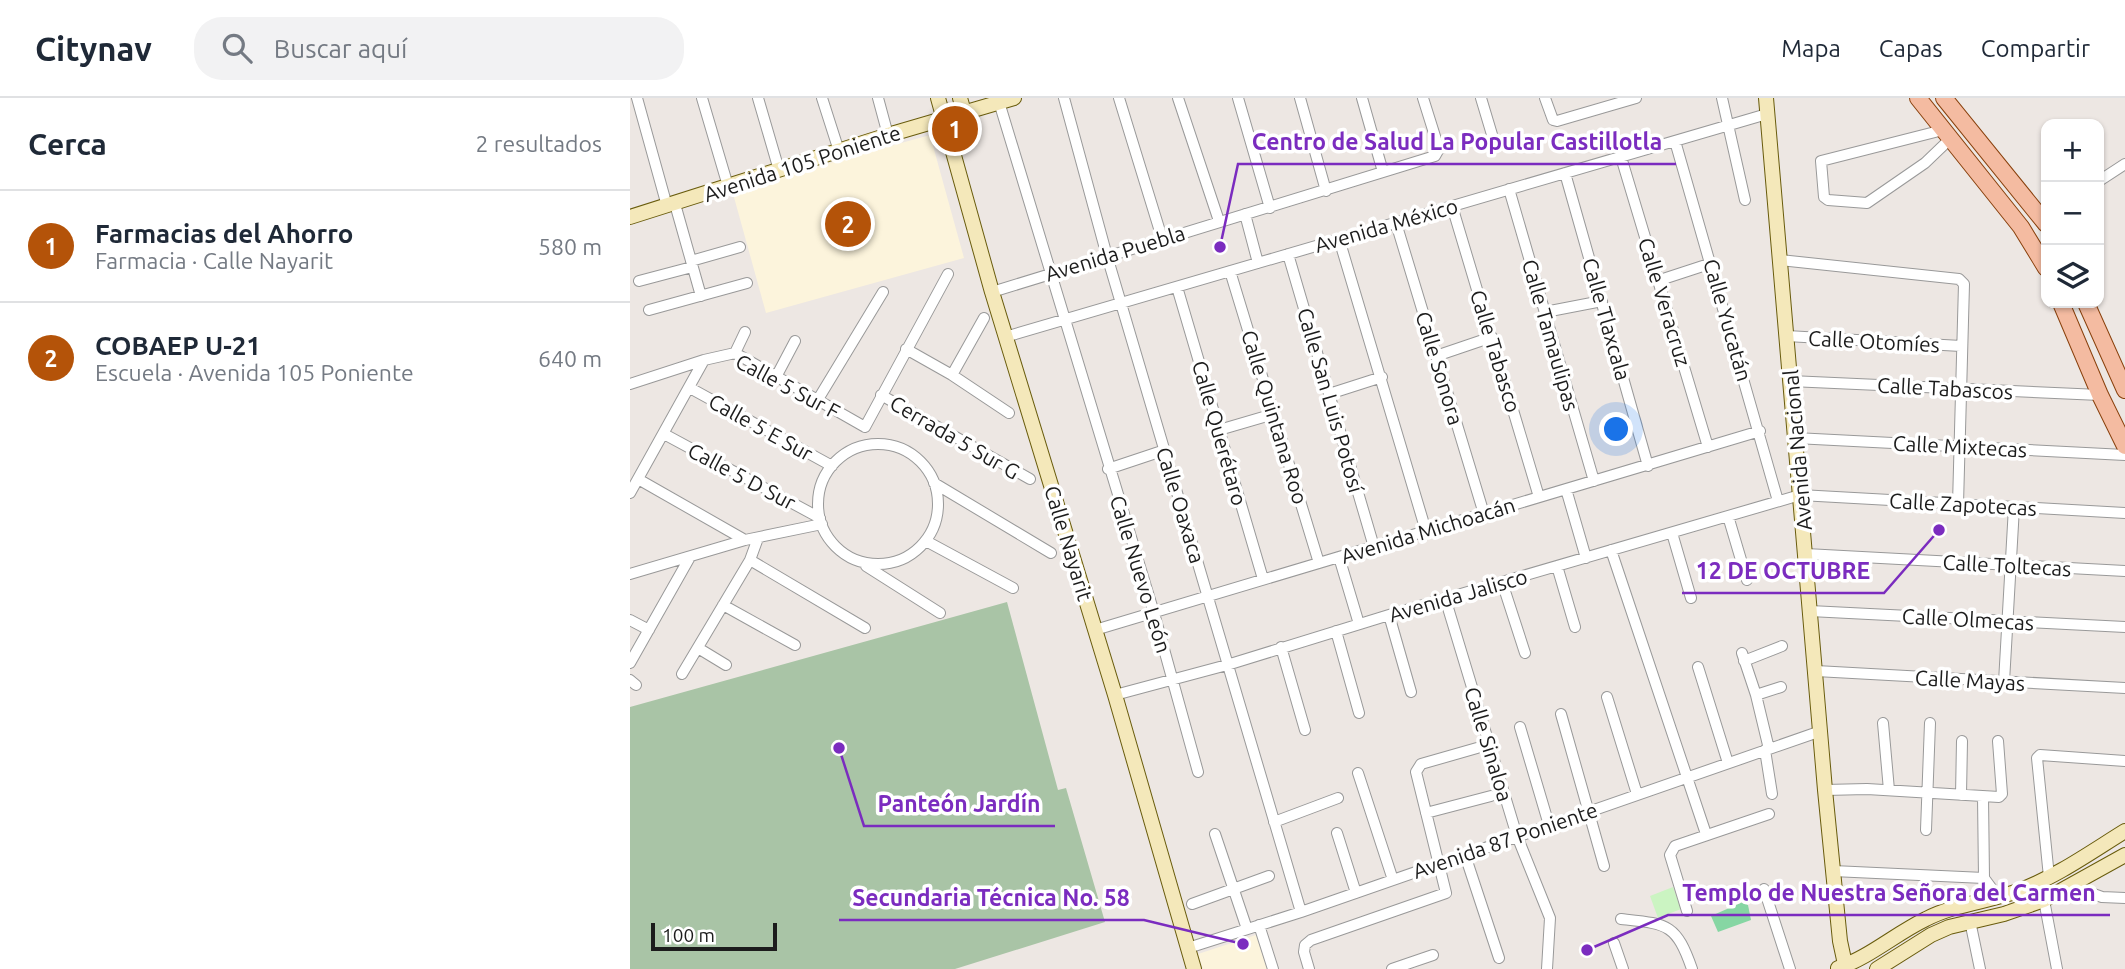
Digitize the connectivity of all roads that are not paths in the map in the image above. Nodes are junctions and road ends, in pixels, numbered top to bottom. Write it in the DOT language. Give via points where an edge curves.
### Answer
graph roads {
  1 [pos="637,98"];
  2 [pos="702,98"];
  3 [pos="758,98"];
  4 [pos="822,98"];
  5 [pos="878,98"];
  6 [pos="938,98"];
  7 [pos="1014,98"];
  8 [pos="1065,98"];
  9 [pos="1119,98"];
  10 [pos="1178,98"];
  11 [pos="1238,98"];
  12 [pos="1300,98"];
  13 [pos="1362,98"];
  14 [pos="1423,98"];
  15 [pos="1481,98"];
  16 [pos="1545,98"];
  17 [pos="1636,98"];
  18 [pos="1722,98"];
  19 [pos="1766,98"];
  20 [pos="1918,98"];
  21 [pos="1944,98"];
  22 [pos="999,102"];
  23 [pos="1605,102"];
  24 [pos="962,105"];
  25 [pos="1767,114"];
  26 [pos="636,116"];
  27 [pos="944,118"];
  28 [pos="1729,125"];
  29 [pos="1947,134"];
  30 [pos="888,135"];
  31 [pos="1493,138"];
  32 [pos="1675,141"];
  33 [pos="839,151"];
  34 [pos="1621,157"];
  35 [pos="2125,164"];
  36 [pos="779,170"];
  37 [pos="1383,172"];
  38 [pos="1565,173"];
  39 [pos="2104,178"];
  40 [pos="728,186"];
  41 [pos="1509,190"];
  42 [pos="1326,191"];
  43 [pos="1745,200"];
  44 [pos="671,205"];
  45 [pos="1452,206"];
  46 [pos="1270,208"];
  47 [pos="1245,214"];
  48 [pos="2041,214"];
  49 [pos="630,217"];
  50 [pos="1219,221"];
  51 [pos="1396,223"];
  52 [pos="1162,238"];
  53 [pos="1339,239"];
  54 [pos="740,247"];
  55 [pos="1288,254"];
  56 [pos="1107,256"];
  57 [pos="1780,260"];
  58 [pos="2041,260"];
  59 [pos="1258,263"];
  60 [pos="1712,263"];
  61 [pos="691,264"];
  62 [pos="1230,271"];
  63 [pos="1051,273"];
  64 [pos="948,274"];
  65 [pos="1660,280"];
  66 [pos="639,281"];
  67 [pos="747,284"];
  68 [pos="1177,287"];
  69 [pos="883,292"];
  70 [pos="992,292"];
  71 [pos="701,296"];
  72 [pos="1602,301"];
  73 [pos="1121,303"];
  74 [pos="2063,308"];
  75 [pos="2088,308"];
  76 [pos="649,310"];
  77 [pos="1545,312"];
  78 [pos="984,318"];
  79 [pos="1066,320"];
  80 [pos="745,332"];
  81 [pos="1787,336"];
  82 [pos="1006,337"];
  83 [pos="1492,337"];
  84 [pos="795,341"];
  85 [pos="1961,346"];
  86 [pos="906,349"];
  87 [pos="735,353"];
  88 [pos="1436,356"];
  89 [pos="704,360"];
  90 [pos="952,375"];
  91 [pos="776,377"];
  92 [pos="1382,377"];
  93 [pos="1790,381"];
  94 [pos="634,383"];
  95 [pos="690,388"];
  96 [pos="1961,388"];
  97 [pos="2125,390"];
  98 [pos="630,393"];
  99 [pos="1329,394"];
  100 [pos="881,395"];
  101 [pos="2100,395"];
  102 [pos="817,401"];
  103 [pos="1009,413"];
  104 [pos="1274,414"];
  105 [pos="865,427"];
  106 [pos="1219,429"];
  107 [pos="1760,431"];
  108 [pos="663,434"];
  109 [pos="1796,438"];
  110 [pos="867,446"];
  111 [pos="1959,446"];
  112 [pos="2125,446"];
  113 [pos="1708,447"];
  114 [pos="1165,450"];
  115 [pos="2125,455"];
  116 [pos="832,466"];
  117 [pos="1648,466"];
  118 [pos="1108,469"];
  119 [pos="638,479"];
  120 [pos="1030,479"];
  121 [pos="1594,481"];
  122 [pos="934,483"];
  123 [pos="1566,489"];
  124 [pos="630,493"];
  125 [pos="1800,495"];
  126 [pos="1539,497"];
  127 [pos="1779,501"];
  128 [pos="1958,504"];
  129 [pos="2014,507"];
  130 [pos="2125,513"];
  131 [pos="1484,514"];
  132 [pos="1728,516"];
  133 [pos="821,521"];
  134 [pos="1426,531"];
  135 [pos="1672,533"];
  136 [pos="758,538"];
  137 [pos="745,540"];
  138 [pos="926,541"];
  139 [pos="1374,547"];
  140 [pos="1611,550"];
  141 [pos="1051,553"];
  142 [pos="1805,554"];
  143 [pos="690,557"];
  144 [pos="1339,557"];
  145 [pos="1586,558"];
  146 [pos="750,560"];
  147 [pos="859,561"];
  148 [pos="1320,563"];
  149 [pos="2010,565"];
  150 [pos="1557,566"];
  151 [pos="2125,571"];
  152 [pos="630,574"];
  153 [pos="1263,579"];
  154 [pos="1747,580"];
  155 [pos="1502,582"];
  156 [pos="1013,588"];
  157 [pos="1208,597"];
  158 [pos="1445,598"];
  159 [pos="1691,598"];
  160 [pos="723,605"];
  161 [pos="1810,611"];
  162 [pos="940,612"];
  163 [pos="1154,613"];
  164 [pos="1389,615"];
  165 [pos="630,620"];
  166 [pos="2008,621"];
  167 [pos="1359,624"];
  168 [pos="1575,627"];
  169 [pos="2125,627"];
  170 [pos="864,628"];
  171 [pos="649,630"];
  172 [pos="1095,630"];
  173 [pos="1336,631"];
  174 [pos="795,645"];
  175 [pos="1782,646"];
  176 [pos="1281,647"];
  177 [pos="698,648"];
  178 [pos="1525,653"];
  179 [pos="630,663"];
  180 [pos="1227,664"];
  181 [pos="726,665"];
  182 [pos="1698,667"];
  183 [pos="1816,671"];
  184 [pos="682,674"];
  185 [pos="1173,679"];
  186 [pos="2004,682"];
  187 [pos="1781,687"];
  188 [pos="2125,688"];
  189 [pos="1411,692"];
  190 [pos="1115,695"];
  191 [pos="1756,695"];
  192 [pos="1607,697"];
  193 [pos="1359,713"];
  194 [pos="1561,715"];
  195 [pos="1883,723"];
  196 [pos="1930,723"];
  197 [pos="1520,727"];
  198 [pos="1304,730"];
  199 [pos="1821,731"];
  200 [pos="1962,741"];
  201 [pos="1998,741"];
  202 [pos="1477,748"];
  203 [pos="1767,749"];
  204 [pos="2125,761"];
  205 [pos="1728,763"];
  206 [pos="1198,772"];
  207 [pos="1358,773"];
  208 [pos="1686,777"];
  209 [pos="1825,790"];
  210 [pos="1889,790"];
  211 [pos="1926,793"];
  212 [pos="1637,794"];
  213 [pos="1772,794"];
  214 [pos="1961,795"];
  215 [pos="1491,796"];
  216 [pos="1983,797"];
  217 [pos="1338,798"];
  218 [pos="1587,812"];
  219 [pos="1426,813"];
  220 [pos="1769,814"];
  221 [pos="1274,822"];
  222 [pos="1549,825"];
  223 [pos="1926,830"];
  224 [pos="2125,831"];
  225 [pos="1337,833"];
  226 [pos="1215,834"];
  227 [pos="1706,834"];
  228 [pos="1517,836"];
  229 [pos="1465,855"];
  230 [pos="2125,855"];
  231 [pos="1439,863"];
  232 [pos="1604,866"];
  233 [pos="1833,871"];
  234 [pos="1269,876"];
  235 [pos="2049,877"];
  236 [pos="1984,878"];
  237 [pos="1393,880"];
  238 [pos="2076,884"];
  239 [pos="1232,889"];
  240 [pos="1764,889"];
  241 [pos="1356,892"];
  242 [pos="1998,897"];
  243 [pos="2125,898"];
  244 [pos="2044,900"];
  245 [pos="1192,904"];
  246 [pos="1687,911"];
  247 [pos="1301,912"];
  248 [pos="1621,919"];
  249 [pos="1970,921"];
  250 [pos="1259,925"];
  251 [pos="1247,929"];
  252 [pos="1614,943"];
  253 [pos="1188,948"];
  254 [pos="1433,955"];
  255 [pos="1499,958"];
  256 [pos="1900,962"];
  257 [pos="1843,968"];
  258 [pos="1194,969"];
  259 [pos="1273,969"];
  260 [pos="1309,969"];
  261 [pos="1392,969"];
  262 [pos="1547,969"];
  263 [pos="1623,969"];
  264 [pos="1692,969"];
  265 [pos="1790,969"];
  266 [pos="1877,969"];
  267 [pos="1980,969"];
  268 [pos="2057,969"];
  1 -- 26 [label="street"];
  2 -- 40 [label="street"];
  3 -- 36 [label="street"];
  4 -- 33 [label="street"];
  5 -- 30 [label="street"];
  6 -- 27 [label="main road, Calle Nayarit"];
  7 -- 22 [label="main road, Avenida 105 Poniente"];
  8 -- 56 [label="street, Calle Oaxaca"];
  9 -- 52 [label="street"];
  10 -- 50 [label="street"];
  11 -- 46 [label="street"];
  12 -- 42 [label="street"];
  13 -- 37 [label="street"];
  14 -- 37 [label="street, Avenida Puebla" via="1438,153"];
  15 -- 31 [label="street"];
  16 -- 23 [label="street" via="1557,121"];
  17 -- 23 [label="street"];
  18 -- 28 [label="street"];
  19 -- 25 [label="main road, Avenida Nacional"];
  20 -- 29 [label="main road"];
  21 -- 48 [label="main road"];
  22 -- 24 [label="main road, Avenida 105 Poniente"];
  22 -- 63 [label="street, Calle Nuevo León"];
  24 -- 27 [label="main road, Avenida 105 Poniente"];
  25 -- 28 [label="street, Avenida México"];
  25 -- 57 [label="main road, Avenida Nacional"];
  26 -- 44 [label="street"];
  27 -- 30 [label="main road, Avenida 105 Poniente"];
  27 -- 70 [label="main road, Calle Nayarit"];
  28 -- 32 [label="street, Avenida México"];
  28 -- 43 [label="street"];
  29 -- 29 [label="street" via="1925,163 1867,203 1824,197 1821,161 1922,135"];
  29 -- 58 [label="main road" via="2021,227"];
  30 -- 33 [label="main road, Avenida 105 Poniente"];
  32 -- 34 [label="street, Avenida México"];
  32 -- 60 [label="street, Calle Yucatán"];
  33 -- 36 [label="main road, Avenida 105 Poniente"];
  34 -- 38 [label="street, Avenida México"];
  34 -- 65 [label="street, Calle Veracruz"];
  35 -- 39 [label="street"];
  36 -- 40 [label="main road, Avenida 105 Poniente"];
  37 -- 42 [label="street, Avenida Puebla"];
  38 -- 41 [label="street, Avenida México"];
  38 -- 72 [label="street, Calle Tlaxcala"];
  40 -- 44 [label="main road, Avenida 105 Poniente"];
  41 -- 45 [label="street, Avenida México"];
  41 -- 77 [label="street, Calle Tamaulipas"];
  42 -- 46 [label="street, Avenida Puebla"];
  44 -- 49 [label="main road, Avenida 105 Poniente"];
  44 -- 61 [label="street"];
  45 -- 51 [label="street, Avenida México"];
  45 -- 83 [label="street, Calle Tabasco"];
  46 -- 47 [label="street, Avenida Puebla"];
  47 -- 50 [label="street, Avenida Puebla"];
  47 -- 59 [label="street"];
  50 -- 52 [label="street, Avenida Puebla"];
  51 -- 53 [label="street, Avenida México"];
  51 -- 88 [label="street, Calle Sonora"];
  52 -- 56 [label="street, Avenida Puebla"];
  53 -- 55 [label="street, Avenida México"];
  53 -- 92 [label="street"];
  54 -- 61 [label="street"];
  55 -- 59 [label="street, Avenida México"];
  55 -- 99 [label="street, Calle San Luis Potosí"];
  56 -- 63 [label="street, Avenida Puebla"];
  56 -- 73 [label="street, Calle Oaxaca"];
  57 -- 81 [label="main road, Avenida Nacional"];
  57 -- 85 [label="street" via="1959,279 1964,285"];
  59 -- 62 [label="street, Avenida México"];
  60 -- 65 [label="street"];
  60 -- 107 [label="street, Calle Yucatán"];
  61 -- 66 [label="street"];
  61 -- 71 [label="street"];
  62 -- 68 [label="street, Avenida México"];
  62 -- 104 [label="street, Calle Quintana Roo"];
  63 -- 70 [label="street, Avenida Puebla"];
  63 -- 79 [label="street, Calle Nuevo León"];
  64 -- 86 [label="street"];
  65 -- 113 [label="street, Calle Veracruz"];
  67 -- 71 [label="street"];
  68 -- 73 [label="street, Avenida México"];
  68 -- 106 [label="street, Calle Querétaro"];
  69 -- 102 [label="street"];
  70 -- 82 [label="main road, Calle Nayarit"];
  71 -- 76 [label="street"];
  72 -- 77 [label="street"];
  72 -- 117 [label="street, Calle Tlaxcala"];
  73 -- 79 [label="street, Avenida México"];
  73 -- 114 [label="street, Calle Oaxaca"];
  74 -- 101 [label="main road"];
  75 -- 97 [label="main road"];
  77 -- 121 [label="street, Calle Tamaulipas"];
  78 -- 90 [label="street"];
  79 -- 82 [label="street, Avenida México"];
  79 -- 118 [label="street, Calle Nuevo León"];
  80 -- 87 [label="street"];
  81 -- 85 [label="street, Calle Otomíes"];
  81 -- 93 [label="main road, Avenida Nacional"];
  82 -- 172 [label="main road, Calle Nayarit"];
  83 -- 88 [label="street"];
  83 -- 126 [label="street, Calle Tabasco"];
  84 -- 91 [label="street"];
  85 -- 96 [label="street"];
  86 -- 90 [label="street"];
  86 -- 100 [label="street"];
  87 -- 89 [label="street, Calle 5 Sur F"];
  87 -- 91 [label="street, Calle 5 Sur F"];
  88 -- 131 [label="street, Calle Sonora"];
  89 -- 94 [label="street, Calle 5 Sur F"];
  89 -- 95 [label="street"];
  90 -- 103 [label="street"];
  91 -- 102 [label="street, Calle 5 Sur F"];
  92 -- 99 [label="street"];
  92 -- 134 [label="street"];
  93 -- 96 [label="street, Calle Tabascos"];
  93 -- 109 [label="main road, Avenida Nacional"];
  94 -- 98 [label="street"];
  95 -- 108 [label="street"];
  95 -- 116 [label="street, Calle 5 E Sur"];
  96 -- 101 [label="street, Calle Tabascos"];
  96 -- 111 [label="street"];
  99 -- 139 [label="street, Calle San Luis Potosí"];
  100 -- 105 [label="street"];
  100 -- 120 [label="street, Cerrada 5 Sur G"];
  101 -- 112 [label="main road"];
  102 -- 105 [label="street, Calle 5 Sur F"];
  104 -- 106 [label="street"];
  104 -- 148 [label="street, Calle Quintana Roo"];
  105 -- 110 [label="street"];
  106 -- 153 [label="street, Calle Querétaro"];
  107 -- 113 [label="street, Avenida Michoacán"];
  107 -- 127 [label="street, Calle Yucatán"];
  108 -- 119 [label="street"];
  108 -- 133 [label="street, Calle 5 D Sur"];
  109 -- 111 [label="street, Calle Mixtecas"];
  109 -- 125 [label="main road, Avenida Nacional"];
  110 -- 116 [label="street"];
  110 -- 122 [label="street" via="882,444 911,454"];
  111 -- 115 [label="street, Calle Mixtecas"];
  111 -- 128 [label="street"];
  113 -- 117 [label="street, Avenida Michoacán"];
  114 -- 118 [label="street, Calle Nuevo León"];
  114 -- 157 [label="street, Calle Oaxaca"];
  116 -- 133 [label="street" via="821,485"];
  117 -- 121 [label="street, Avenida Michoacán"];
  118 -- 163 [label="street, Calle Nuevo León"];
  119 -- 124 [label="street"];
  119 -- 137 [label="street"];
  121 -- 123 [label="street, Avenida Michoacán"];
  122 -- 138 [label="street" via="938,512"];
  122 -- 141 [label="street"];
  123 -- 126 [label="street, Avenida Michoacán"];
  123 -- 145 [label="street"];
  125 -- 127 [label="street, Avenida Jalisco"];
  125 -- 128 [label="street, Calle Zapotecas"];
  125 -- 142 [label="main road, Avenida Nacional"];
  126 -- 131 [label="street, Avenida Michoacán"];
  127 -- 132 [label="street, Avenida Jalisco"];
  128 -- 129 [label="street, Calle Zapotecas"];
  129 -- 130 [label="street, Calle Zapotecas"];
  129 -- 149 [label="street"];
  131 -- 134 [label="street, Avenida Michoacán"];
  132 -- 135 [label="street, Avenida Jalisco"];
  132 -- 154 [label="street"];
  133 -- 136 [label="street"];
  133 -- 147 [label="street" via="836,547"];
  134 -- 139 [label="street, Avenida Michoacán"];
  135 -- 140 [label="street, Avenida Jalisco"];
  135 -- 159 [label="street"];
  136 -- 137 [label="street"];
  136 -- 146 [label="street"];
  137 -- 143 [label="street"];
  138 -- 147 [label="street" via="888,564"];
  138 -- 156 [label="street"];
  139 -- 144 [label="street, Avenida Michoacán"];
  140 -- 145 [label="street, Avenida Jalisco"];
  140 -- 208 [label="street"];
  142 -- 149 [label="street, Calle Toltecas"];
  142 -- 161 [label="main road, Avenida Nacional"];
  143 -- 152 [label="street"];
  143 -- 171 [label="street"];
  144 -- 148 [label="street, Avenida Michoacán"];
  144 -- 167 [label="street"];
  145 -- 150 [label="street, Avenida Jalisco"];
  146 -- 160 [label="street"];
  146 -- 170 [label="street"];
  147 -- 162 [label="street"];
  148 -- 153 [label="street, Avenida Michoacán"];
  149 -- 151 [label="street, Calle Toltecas"];
  149 -- 166 [label="street"];
  150 -- 155 [label="street, Avenida Jalisco"];
  150 -- 168 [label="street"];
  153 -- 157 [label="street, Avenida Michoacán"];
  155 -- 158 [label="street, Avenida Jalisco"];
  155 -- 178 [label="street"];
  157 -- 163 [label="street, Avenida Michoacán"];
  157 -- 180 [label="street, Calle Oaxaca"];
  158 -- 164 [label="street, Avenida Jalisco"];
  158 -- 228 [label="street, Calle Sinaloa"];
  160 -- 174 [label="street"];
  160 -- 177 [label="street"];
  161 -- 166 [label="street, Calle Olmecas"];
  161 -- 183 [label="main road, Avenida Nacional"];
  163 -- 172 [label="street, Avenida Michoacán"];
  163 -- 185 [label="street, Calle Nuevo León"];
  164 -- 167 [label="street, Avenida Jalisco"];
  164 -- 189 [label="street"];
  165 -- 171 [label="street"];
  166 -- 169 [label="street, Calle Olmecas"];
  166 -- 186 [label="street"];
  167 -- 173 [label="street, Avenida Jalisco"];
  171 -- 179 [label="street"];
  172 -- 190 [label="main road, Calle Nayarit"];
  173 -- 176 [label="street, Avenida Jalisco"];
  173 -- 193 [label="street"];
  175 -- 191 [label="street" via="1743,657"];
  176 -- 180 [label="street, Avenida Jalisco"];
  176 -- 198 [label="street"];
  177 -- 181 [label="street"];
  177 -- 184 [label="street"];
  180 -- 185 [label="street, Avenida Jalisco"];
  180 -- 221 [label="street, Calle Oaxaca"];
  182 -- 205 [label="street"];
  183 -- 186 [label="street, Calle Mayas"];
  183 -- 199 [label="main road, Avenida Nacional"];
  185 -- 190 [label="street, Avenida Jalisco"];
  185 -- 206 [label="street, Calle Nuevo León"];
  186 -- 188 [label="street, Calle Mayas"];
  187 -- 191 [label="street"];
  190 -- 253 [label="main road, Calle Nayarit"];
  191 -- 203 [label="street"];
  192 -- 212 [label="street"];
  194 -- 218 [label="street"];
  195 -- 210 [label="street"];
  196 -- 211 [label="street"];
  197 -- 222 [label="street"];
  199 -- 203 [label="street, Avenida 87 Poniente"];
  199 -- 209 [label="main road, Avenida Nacional"];
  200 -- 214 [label="street"];
  201 -- 216 [label="street" via="2001,794"];
  202 -- 219 [label="street" via="1421,764 1416,772"];
  203 -- 205 [label="street, Avenida 87 Poniente"];
  203 -- 213 [label="street"];
  204 -- 235 [label="street" via="2040,755 2037,763"];
  205 -- 208 [label="street, Avenida 87 Poniente"];
  207 -- 237 [label="street"];
  208 -- 212 [label="street, Avenida 87 Poniente"];
  208 -- 227 [label="street"];
  209 -- 210 [label="street"];
  209 -- 233 [label="main road, Avenida Nacional"];
  210 -- 211 [label="street"];
  211 -- 214 [label="street"];
  211 -- 223 [label="street"];
  212 -- 218 [label="street, Avenida 87 Poniente"];
  214 -- 216 [label="street"];
  215 -- 219 [label="street"];
  216 -- 236 [label="street"];
  217 -- 221 [label="street"];
  218 -- 222 [label="street, Avenida 87 Poniente"];
  218 -- 232 [label="street"];
  219 -- 231 [label="street"];
  220 -- 227 [label="street"];
  221 -- 247 [label="street, Calle Oaxaca"];
  222 -- 228 [label="street, Avenida 87 Poniente"];
  224 -- 235 [label="main road"];
  225 -- 241 [label="street"];
  226 -- 239 [label="street"];
  227 -- 246 [label="street" via="1675,846 1670,855"];
  228 -- 229 [label="street, Avenida 87 Poniente"];
  228 -- 262 [label="street, Calle Sinaloa" via="1550,918"];
  229 -- 231 [label="street, Avenida 87 Poniente"];
  229 -- 255 [label="street"];
  230 -- 238 [label="main road"];
  231 -- 237 [label="street, Avenida 87 Poniente"];
  231 -- 260 [label="street" via="1446,893 1311,940 1304,952"];
  233 -- 236 [label="street"];
  233 -- 257 [label="main road, Avenida Nacional"];
  234 -- 239 [label="street"];
  235 -- 242 [label="main road"];
  236 -- 242 [label="street"];
  237 -- 241 [label="street, Avenida 87 Poniente"];
  238 -- 243 [label="street" via="2102,897"];
  238 -- 244 [label="main road"];
  239 -- 245 [label="street"];
  239 -- 251 [label="street"];
  240 -- 265 [label="street"];
  241 -- 247 [label="street, Avenida 87 Poniente"];
  242 -- 257 [label="main road" via="1925,919"];
  244 -- 249 [label="main road"];
  244 -- 268 [label="street"];
  247 -- 250 [label="street, Avenida 87 Poniente"];
  248 -- 264 [label="street" via="1660,923 1686,952"];
  249 -- 256 [label="main road" via="1931,935"];
  249 -- 267 [label="street"];
  250 -- 251 [label="street, Avenida 87 Poniente"];
  250 -- 259 [label="street"];
  251 -- 253 [label="street, Avenida 87 Poniente"];
  252 -- 263 [label="street"];
  253 -- 258 [label="main road, Calle Nayarit"];
  254 -- 261 [label="street"];
  256 -- 266 [label="main road"];
}
